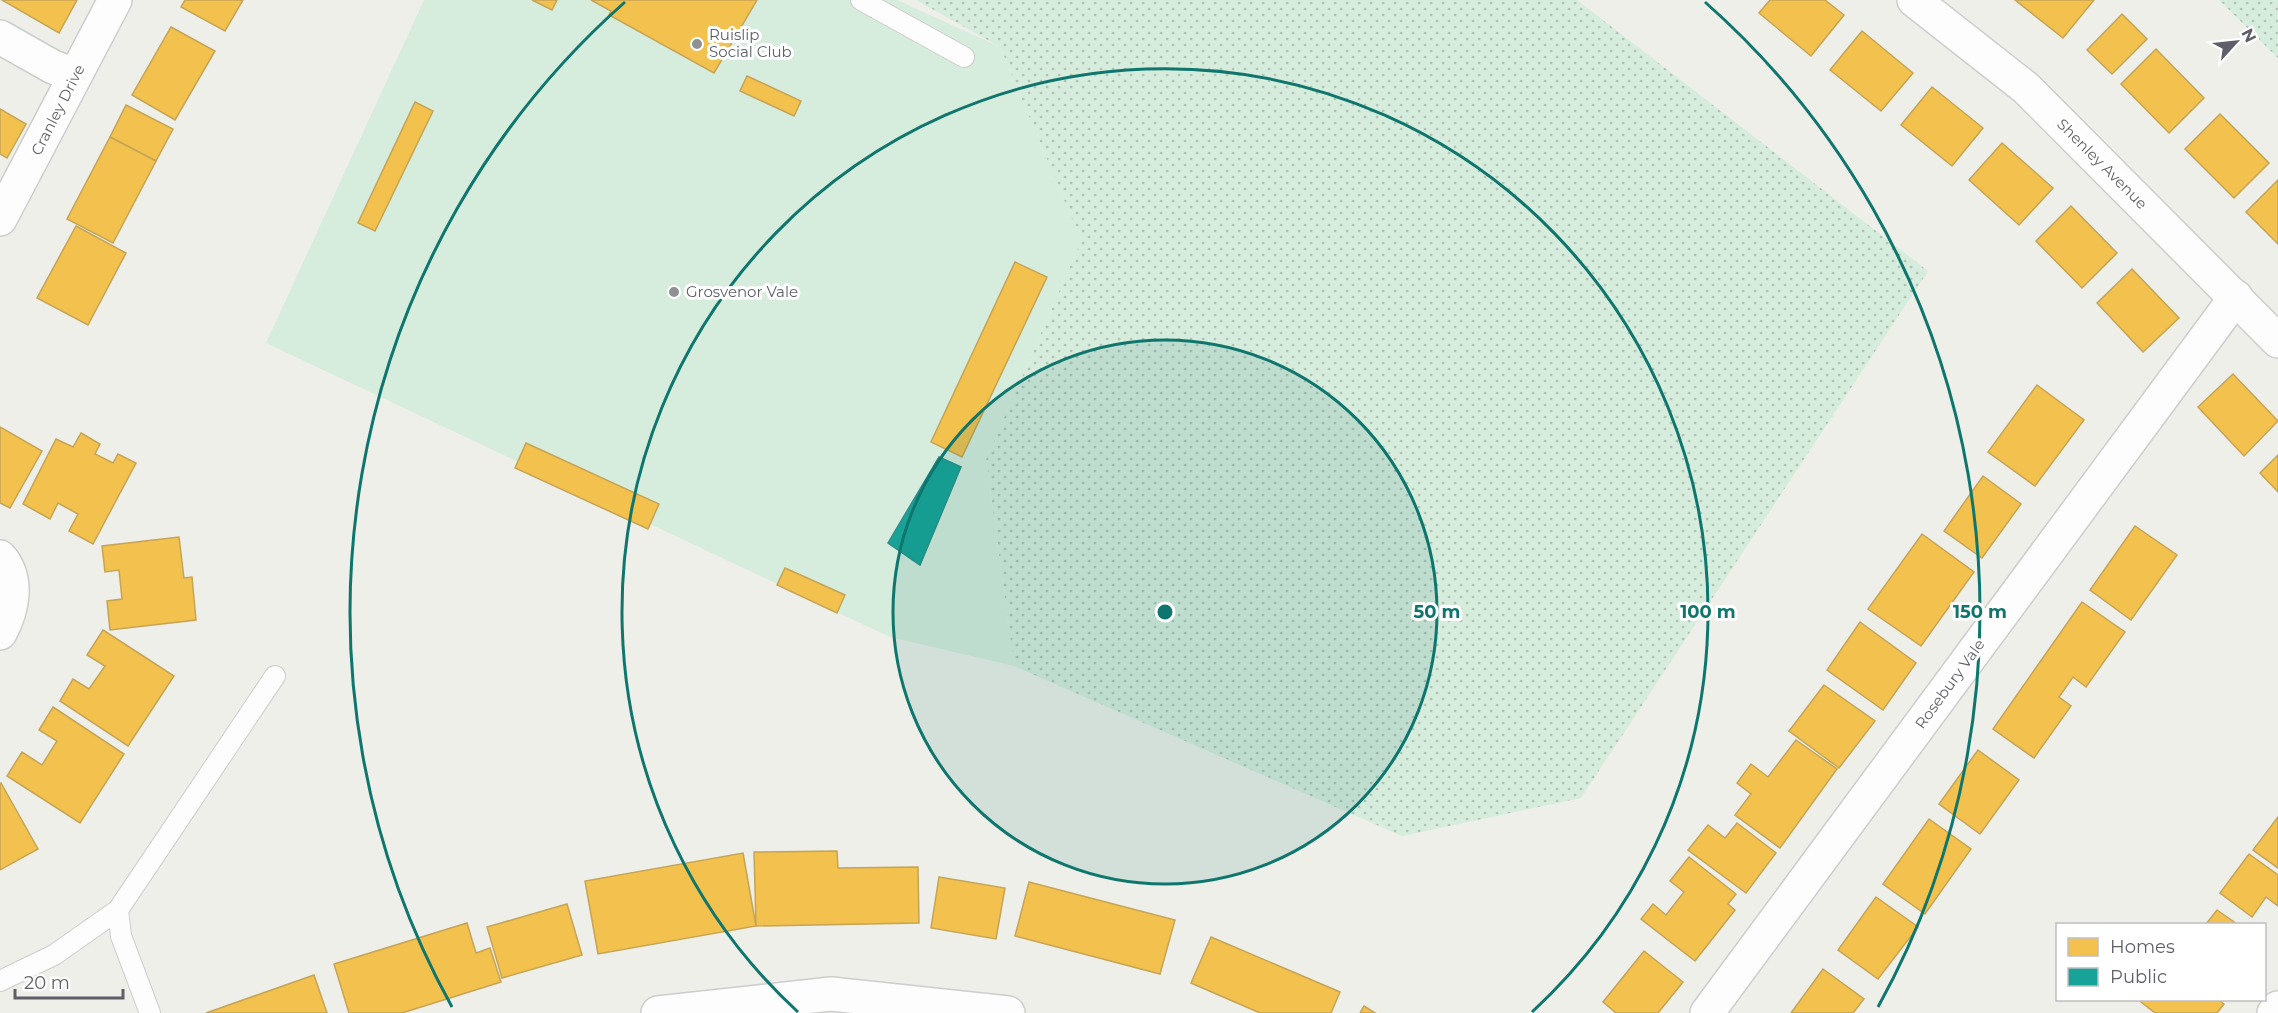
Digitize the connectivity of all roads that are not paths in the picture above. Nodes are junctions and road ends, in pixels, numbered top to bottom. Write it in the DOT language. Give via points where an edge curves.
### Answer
graph roads {
  1 [pos="115,0"];
  2 [pos="861,0"];
  3 [pos="1914,0"];
  4 [pos="0,37"];
  5 [pos="964,57"];
  6 [pos="75,75"];
  7 [pos="0,219"];
  8 [pos="2236,297"];
  9 [pos="2278,341"];
  10 [pos="0,557"];
  11 [pos="0,633"];
  12 [pos="275,676"];
  13 [pos="118,910"];
  14 [pos="0,981"];
  15 [pos="2278,1008"];
  16 [pos="150,1013"];
  17 [pos="658,1013"];
  18 [pos="1006,1013"];
  19 [pos="1707,1013"];
  20 [pos="2274,1013"];
  1 -- 6 [label="street, Cranley Drive"];
  2 -- 5 [label="lane"];
  3 -- 8 [label="street, Shenley Avenue" via="2026,88"];
  4 -- 6 [label="street"];
  6 -- 7 [label="street, Cranley Drive"];
  8 -- 9 [label="street, Shenley Avenue"];
  8 -- 19 [label="street, Rosebury Vale"];
  10 -- 11 [label="street" via="13,587 9,618"];
  12 -- 13 [label="lane"];
  13 -- 14 [label="lane" via="54,955"];
  13 -- 16 [label="lane" via="121,936"];
  15 -- 20 [label="street"];
  17 -- 18 [label="street" via="831,994"];
}
